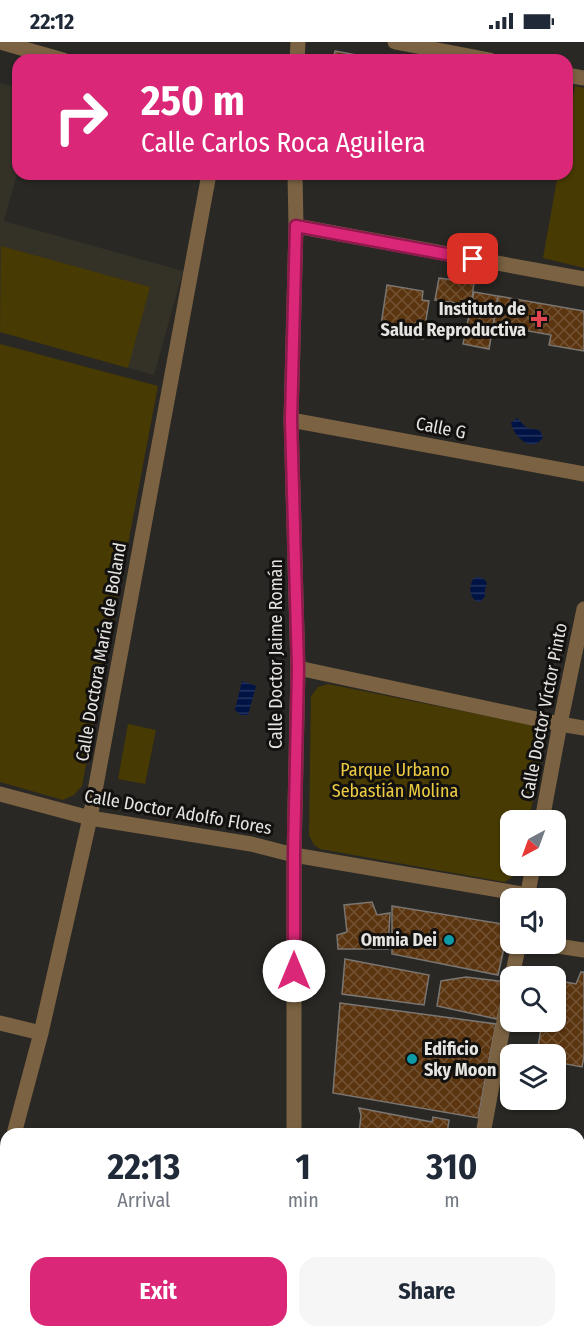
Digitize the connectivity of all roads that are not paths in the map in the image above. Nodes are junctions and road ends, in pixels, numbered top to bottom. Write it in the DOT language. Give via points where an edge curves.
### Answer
graph roads {
  1 [pos="0,42"];
  2 [pos="395,42"];
  3 [pos="42,54"];
  4 [pos="458,54"];
  5 [pos="208,180"];
  6 [pos="295,180"];
  7 [pos="296,226"];
  8 [pos="584,279"];
  9 [pos="291,420"];
  10 [pos="584,474"];
  11 [pos="584,609"];
  12 [pos="298,668"];
  13 [pos="560,724"];
  14 [pos="584,728"];
  15 [pos="0,794"];
  16 [pos="544,810"];
  17 [pos="90,818"];
  18 [pos="294,855"];
  19 [pos="500,892"];
  20 [pos="566,947"];
  21 [pos="584,950"];
  22 [pos="0,1023"];
  23 [pos="502,1032"];
  24 [pos="40,1033"];
  25 [pos="16,1128"];
  26 [pos="294,1128"];
  27 [pos="484,1128"];
  1 -- 3 [label="street"];
  2 -- 4 [label="street"];
  5 -- 17 [label="street, Calle Doctora María de Boland"];
  6 -- 7 [label="street, Calle Doctor Jaime Román"];
  7 -- 8 [label="street"];
  7 -- 9 [label="street, Calle Doctor Jaime Román"];
  9 -- 10 [label="street, Calle G"];
  9 -- 12 [label="street, Calle Doctor Jaime Román"];
  11 -- 13 [label="street, Calle Doctor Víctor Pinto"];
  12 -- 13 [label="street"];
  12 -- 18 [label="street, Calle Doctor Jaime Román"];
  13 -- 14 [label="street"];
  13 -- 16 [label="street, Calle Doctor Víctor Pinto"];
  15 -- 17 [label="street, Calle Doctor Adolfo Flores"];
  17 -- 18 [label="street, Calle Doctor Adolfo Flores" via="251,844"];
  17 -- 24 [label="street, Calle Doctora María de Boland"];
  18 -- 19 [label="street, Calle Doctor Adolfo Flores"];
  18 -- 26 [label="street, Calle Doctor Jaime Román"];
  20 -- 21 [label="street"];
  22 -- 24 [label="street"];
  23 -- 27 [label="street"];
  24 -- 25 [label="street, Calle Doctora María de Boland"];
}
